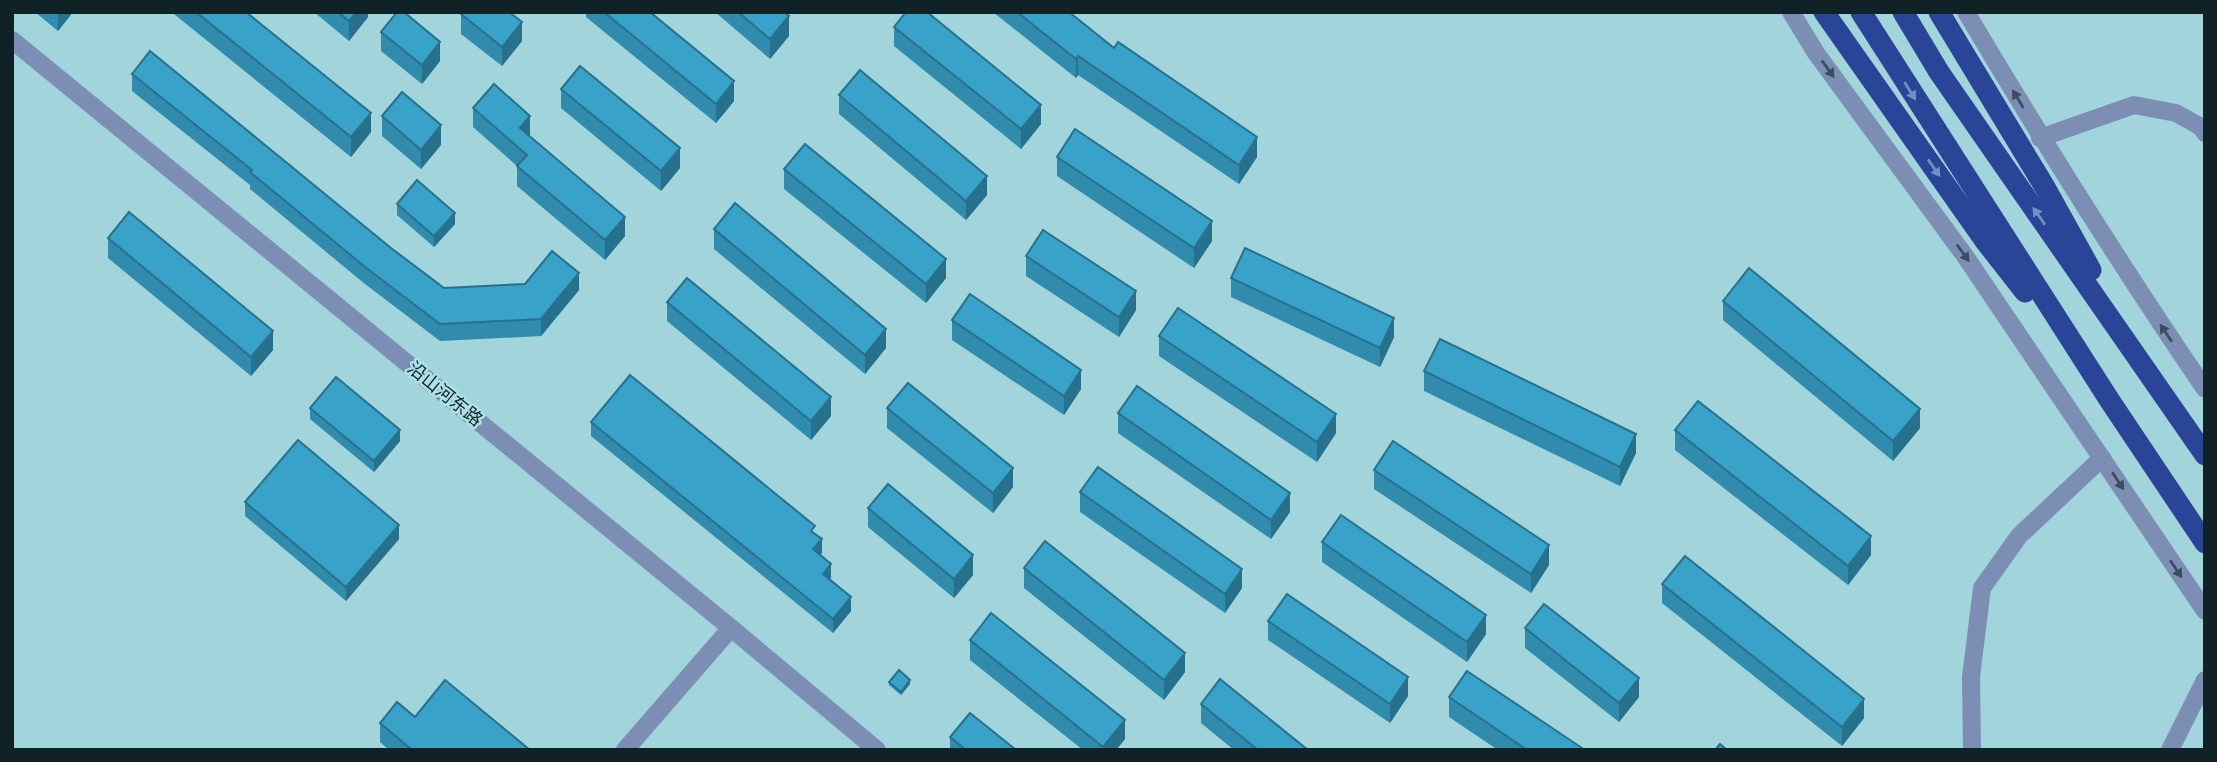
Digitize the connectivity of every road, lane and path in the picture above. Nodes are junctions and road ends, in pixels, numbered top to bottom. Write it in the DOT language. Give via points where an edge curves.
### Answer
graph roads {
  1 [pos="1791,12"];
  2 [pos="1824,12"];
  3 [pos="1860,12"];
  4 [pos="1903,12"];
  5 [pos="1939,12"];
  6 [pos="1966,12"];
  7 [pos="12,40"];
  8 [pos="2205,133"];
  9 [pos="2040,138"];
  10 [pos="2150,376"];
  11 [pos="2205,389"];
  12 [pos="2110,401"];
  13 [pos="2205,455"];
  14 [pos="2102,458"];
  15 [pos="2205,543"];
  16 [pos="2205,611"];
  17 [pos="731,628"];
  18 [pos="2205,680"];
  19 [pos="625,750"];
  20 [pos="877,750"];
  21 [pos="1972,750"];
  22 [pos="2170,750"];
  1 -- 14 [label="street, one-way" via="1816,54 1965,256"];
  2 -- 12 [label="highway, one-way" via="1985,241"];
  3 -- 12 [label="highway, one-way"];
  10 -- 4 [label="highway, one-way" via="1939,72"];
  5 -- 10 [label="highway" via="2046,189"];
  9 -- 6 [label="street, one-way"];
  7 -- 17 [label="street, 沿山河东路"];
  8 -- 9 [label="street" via="2176,113 2134,105"];
  11 -- 9 [label="street, one-way"];
  10 -- 13 [label="highway"];
  12 -- 15 [label="highway"];
  14 -- 16 [label="street, one-way"];
  14 -- 21 [label="street" via="2019,536 1982,588 1971,677"];
  17 -- 19 [label="street"];
  17 -- 20 [label="street, 沿山河东路"];
  18 -- 22 [label="street"];
}
